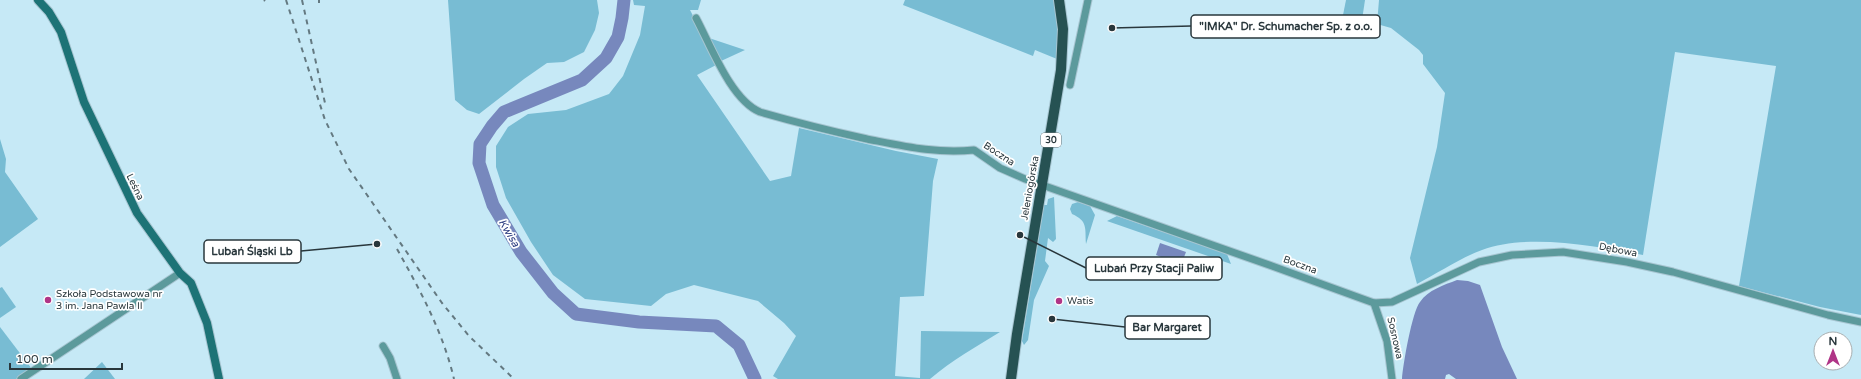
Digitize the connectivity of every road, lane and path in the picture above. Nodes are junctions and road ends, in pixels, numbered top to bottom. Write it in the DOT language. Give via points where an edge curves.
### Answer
graph roads {
  1 [pos="38,0"];
  2 [pos="1059,0"];
  3 [pos="1088,0"];
  4 [pos="696,18"];
  5 [pos="1070,85"];
  6 [pos="1043,186"];
  7 [pos="180,273"];
  8 [pos="1374,303"];
  9 [pos="1861,322"];
  10 [pos="383,346"];
  11 [pos="21,379"];
  12 [pos="219,379"];
  13 [pos="397,379"];
  14 [pos="1012,379"];
  15 [pos="1392,379"];
  1 -- 7 [label="main road, Leśna" via="61,32 84,102 137,213"];
  2 -- 6 [label="main road, Jeleniogórska / 30" via="1063,29 1062,58"];
  3 -- 5 [label="street"];
  4 -- 6 [label="street, Boczna" via="734,88 754,110 842,133 919,149 947,152 974,150 1000,168"];
  6 -- 8 [label="street, Boczna"];
  6 -- 14 [label="main road, Jeleniogórska / 30" via="1026,278"];
  7 -- 11 [label="street"];
  7 -- 12 [label="main road, Leśna" via="191,282 205,315"];
  8 -- 9 [label="street, Dębowa" via="1392,302 1479,262 1512,255 1563,252 1673,272"];
  8 -- 15 [label="street, Sosnowa" via="1387,341"];
  10 -- 13 [label="street"];
}
